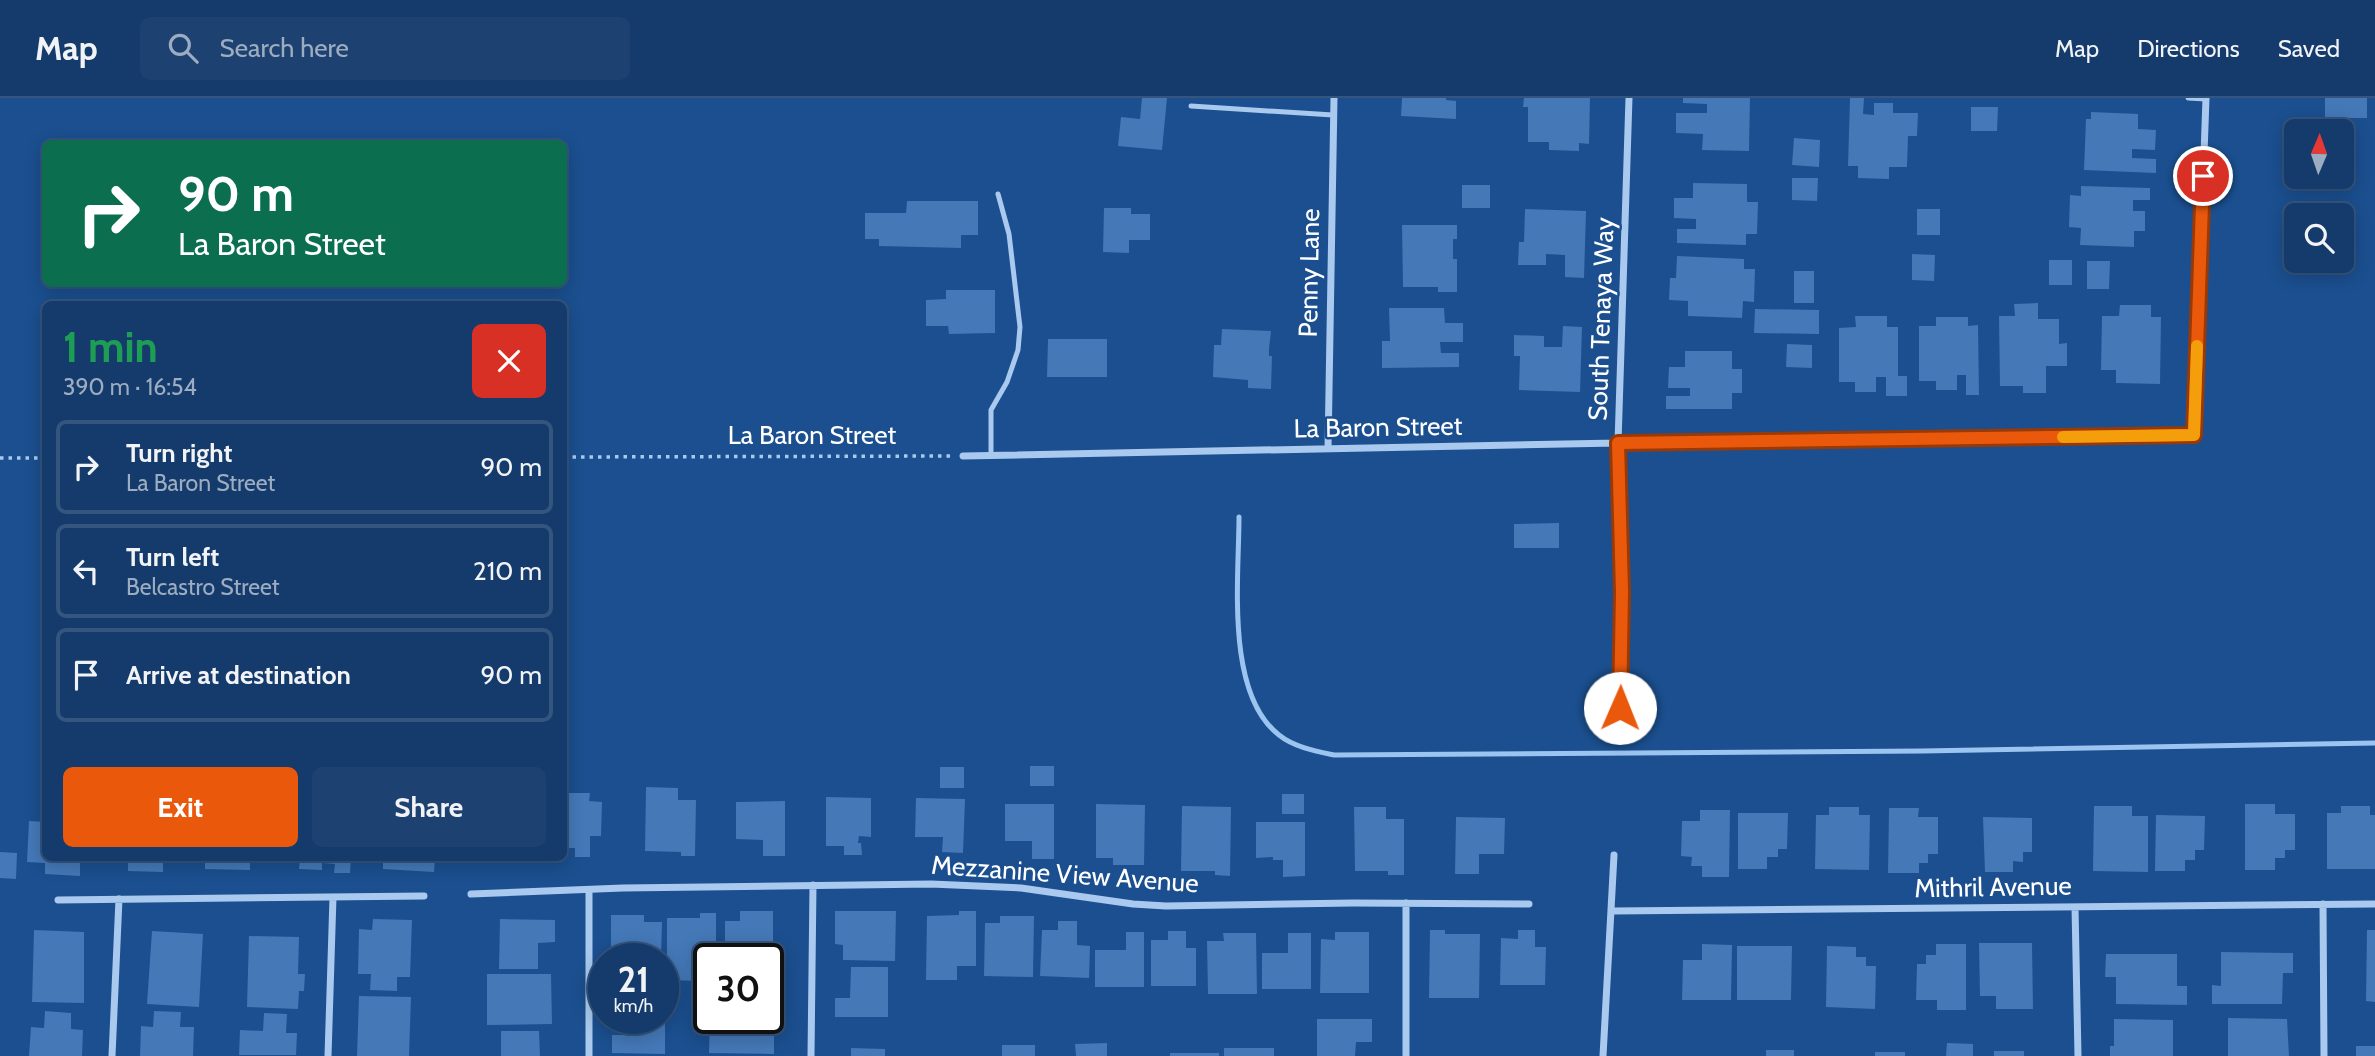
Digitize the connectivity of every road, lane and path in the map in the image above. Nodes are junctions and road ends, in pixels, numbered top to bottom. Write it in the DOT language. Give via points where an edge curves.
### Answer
graph roads {
  1 [pos="1334,98"];
  2 [pos="1629,98"];
  3 [pos="2188,98"];
  4 [pos="2206,98"];
  5 [pos="1191,106"];
  6 [pos="1333,115"];
  7 [pos="998,194"];
  8 [pos="1618,443"];
  9 [pos="1328,449"];
  10 [pos="963,456"];
  11 [pos="991,456"];
  12 [pos="567,457"];
  13 [pos="0,458"];
  14 [pos="42,458"];
  15 [pos="1620,708"];
  16 [pos="1614,855"];
  17 [pos="813,885"];
  18 [pos="589,890"];
  19 [pos="471,894"];
  20 [pos="424,896"];
  21 [pos="333,897"];
  22 [pos="119,899"];
  23 [pos="58,900"];
  24 [pos="1406,903"];
  25 [pos="1529,904"];
  26 [pos="2323,904"];
  27 [pos="2375,904"];
  28 [pos="2075,907"];
  29 [pos="1612,911"];
  30 [pos="112,1056"];
  31 [pos="328,1056"];
  32 [pos="589,1056"];
  33 [pos="811,1056"];
  34 [pos="1406,1056"];
  35 [pos="1603,1056"];
  36 [pos="2078,1056"];
  37 [pos="2323,1056"];
  1 -- 6 [label="street, Penny Lane"];
  2 -- 8 [label="street, South Tenaya Way"];
  3 -- 4 [label="lane"];
  4 -- 8 [label="street, La Baron Street" via="2194,435"];
  5 -- 6 [label="lane"];
  6 -- 9 [label="street, Penny Lane"];
  7 -- 11 [label="lane" via="1009,234 1020,327 1007,382 990,410"];
  8 -- 9 [label="street, La Baron Street"];
  8 -- 15 [label="street, South Tenaya Way"];
  9 -- 11 [label="street, La Baron Street"];
  10 -- 11 [label="street, La Baron Street"];
  10 -- 12 [label="path, La Baron Street"];
  13 -- 14 [label="path"];
  16 -- 29 [label="street"];
  17 -- 18 [label="street, Mezzanine View Avenue"];
  17 -- 24 [label="street, Mezzanine View Avenue" via="982,885 1166,906"];
  17 -- 33 [label="street"];
  18 -- 19 [label="street, Mezzanine View Avenue"];
  18 -- 32 [label="street"];
  20 -- 21 [label="street"];
  21 -- 22 [label="street"];
  21 -- 31 [label="street"];
  22 -- 23 [label="street"];
  22 -- 30 [label="street"];
  24 -- 25 [label="street, Mezzanine View Avenue"];
  24 -- 34 [label="street"];
  26 -- 27 [label="street, Mithril Avenue"];
  26 -- 28 [label="street, Mithril Avenue"];
  26 -- 37 [label="street"];
  28 -- 29 [label="street, Mithril Avenue"];
  28 -- 36 [label="street"];
  29 -- 35 [label="street"];
}
